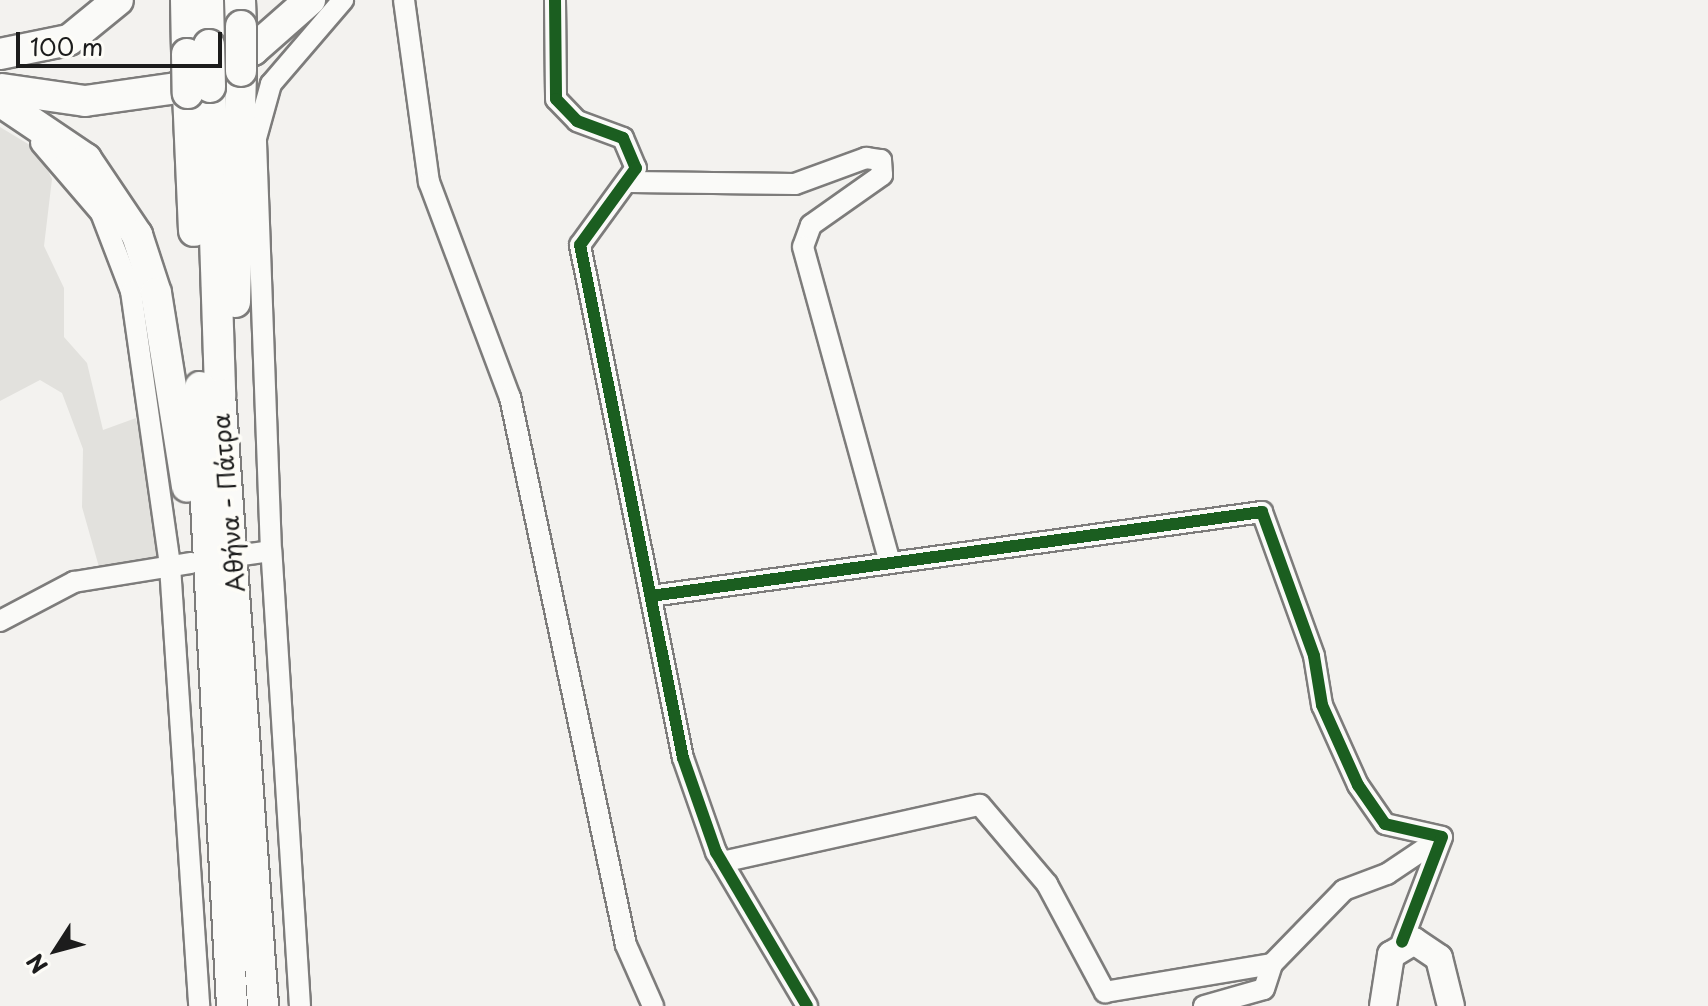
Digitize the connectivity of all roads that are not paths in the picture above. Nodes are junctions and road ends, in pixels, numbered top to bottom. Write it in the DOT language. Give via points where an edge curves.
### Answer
graph roads {
  1 [pos="118,0"];
  2 [pos="186,0"];
  3 [pos="208,0"];
  4 [pos="294,0"];
  5 [pos="310,0"];
  6 [pos="343,0"];
  7 [pos="404,0"];
  8 [pos="555,0"];
  9 [pos="240,13"];
  10 [pos="198,49"];
  11 [pos="0,54"];
  12 [pos="0,76"];
  13 [pos="0,88"];
  14 [pos="199,90"];
  15 [pos="0,101"];
  16 [pos="0,118"];
  17 [pos="631,182"];
  18 [pos="220,394"];
  19 [pos="271,551"];
  20 [pos="243,555"];
  21 [pos="889,559"];
  22 [pos="191,563"];
  23 [pos="170,566"];
  24 [pos="651,596"];
  25 [pos="0,621"];
  26 [pos="212,627"];
  27 [pos="1442,837"];
  28 [pos="722,862"];
  29 [pos="1402,942"];
  30 [pos="1272,964"];
  31 [pos="199,1006"];
  32 [pos="232,1006"];
  33 [pos="263,1006"];
  34 [pos="300,1006"];
  35 [pos="653,1006"];
  36 [pos="807,1006"];
  37 [pos="1204,1006"];
  38 [pos="1383,1006"];
  39 [pos="1451,1006"];
  1 -- 11 [label="highway" via="69,40"];
  2 -- 10 [label="highway, Αθήνα - Πάτρα"];
  3 -- 10 [label="highway, Αθήνα - Πάτρα"];
  4 -- 12 [label="highway" via="235,47 146,82 59,87"];
  5 -- 13 [label="highway" via="253,50 176,88 85,101"];
  6 -- 19 [label="street" via="283,66 260,107"];
  7 -- 35 [label="street" via="429,182 510,397 626,945"];
  8 -- 17 [label="street" via="556,99 577,121 623,138 636,168"];
  9 -- 18 [label="highway, bridge" via="234,336"];
  10 -- 14 [label="highway, Αθήνα - Πάτρα, bridge"];
  14 -- 18 [label="highway, Αθήνα - Πάτρα"];
  14 -- 26 [label="highway, Αθήνα - Πάτρα"];
  15 -- 26 [label="highway" via="86,159 137,235 156,293 195,567"];
  16 -- 23 [label="street" via="73,173 120,255 131,291"];
  17 -- 21 [label="street" via="795,184 866,158 881,160 882,175 811,225 803,247"];
  17 -- 24 [label="street" via="580,245"];
  18 -- 33 [label="highway, Αθήνα - Πάτρα"];
  19 -- 20 [label="street"];
  19 -- 34 [label="street"];
  21 -- 24 [label="street"];
  21 -- 27 [label="street" via="1262,512 1314,656 1329,724 1358,785 1385,824"];
  22 -- 23 [label="street"];
  23 -- 25 [label="street" via="74,582"];
  23 -- 31 [label="street"];
  24 -- 28 [label="street" via="686,768"];
  26 -- 32 [label="highway, Αθήνα - Πάτρα"];
  27 -- 29 [label="street"];
  27 -- 30 [label="street" via="1387,874 1344,890"];
  28 -- 30 [label="street" via="980,805 1055,896 1099,990"];
  28 -- 36 [label="street"];
  29 -- 38 [label="main road" via="1386,968"];
  29 -- 39 [label="main road" via="1424,944 1439,958"];
  30 -- 37 [label="street" via="1264,989"];
}
